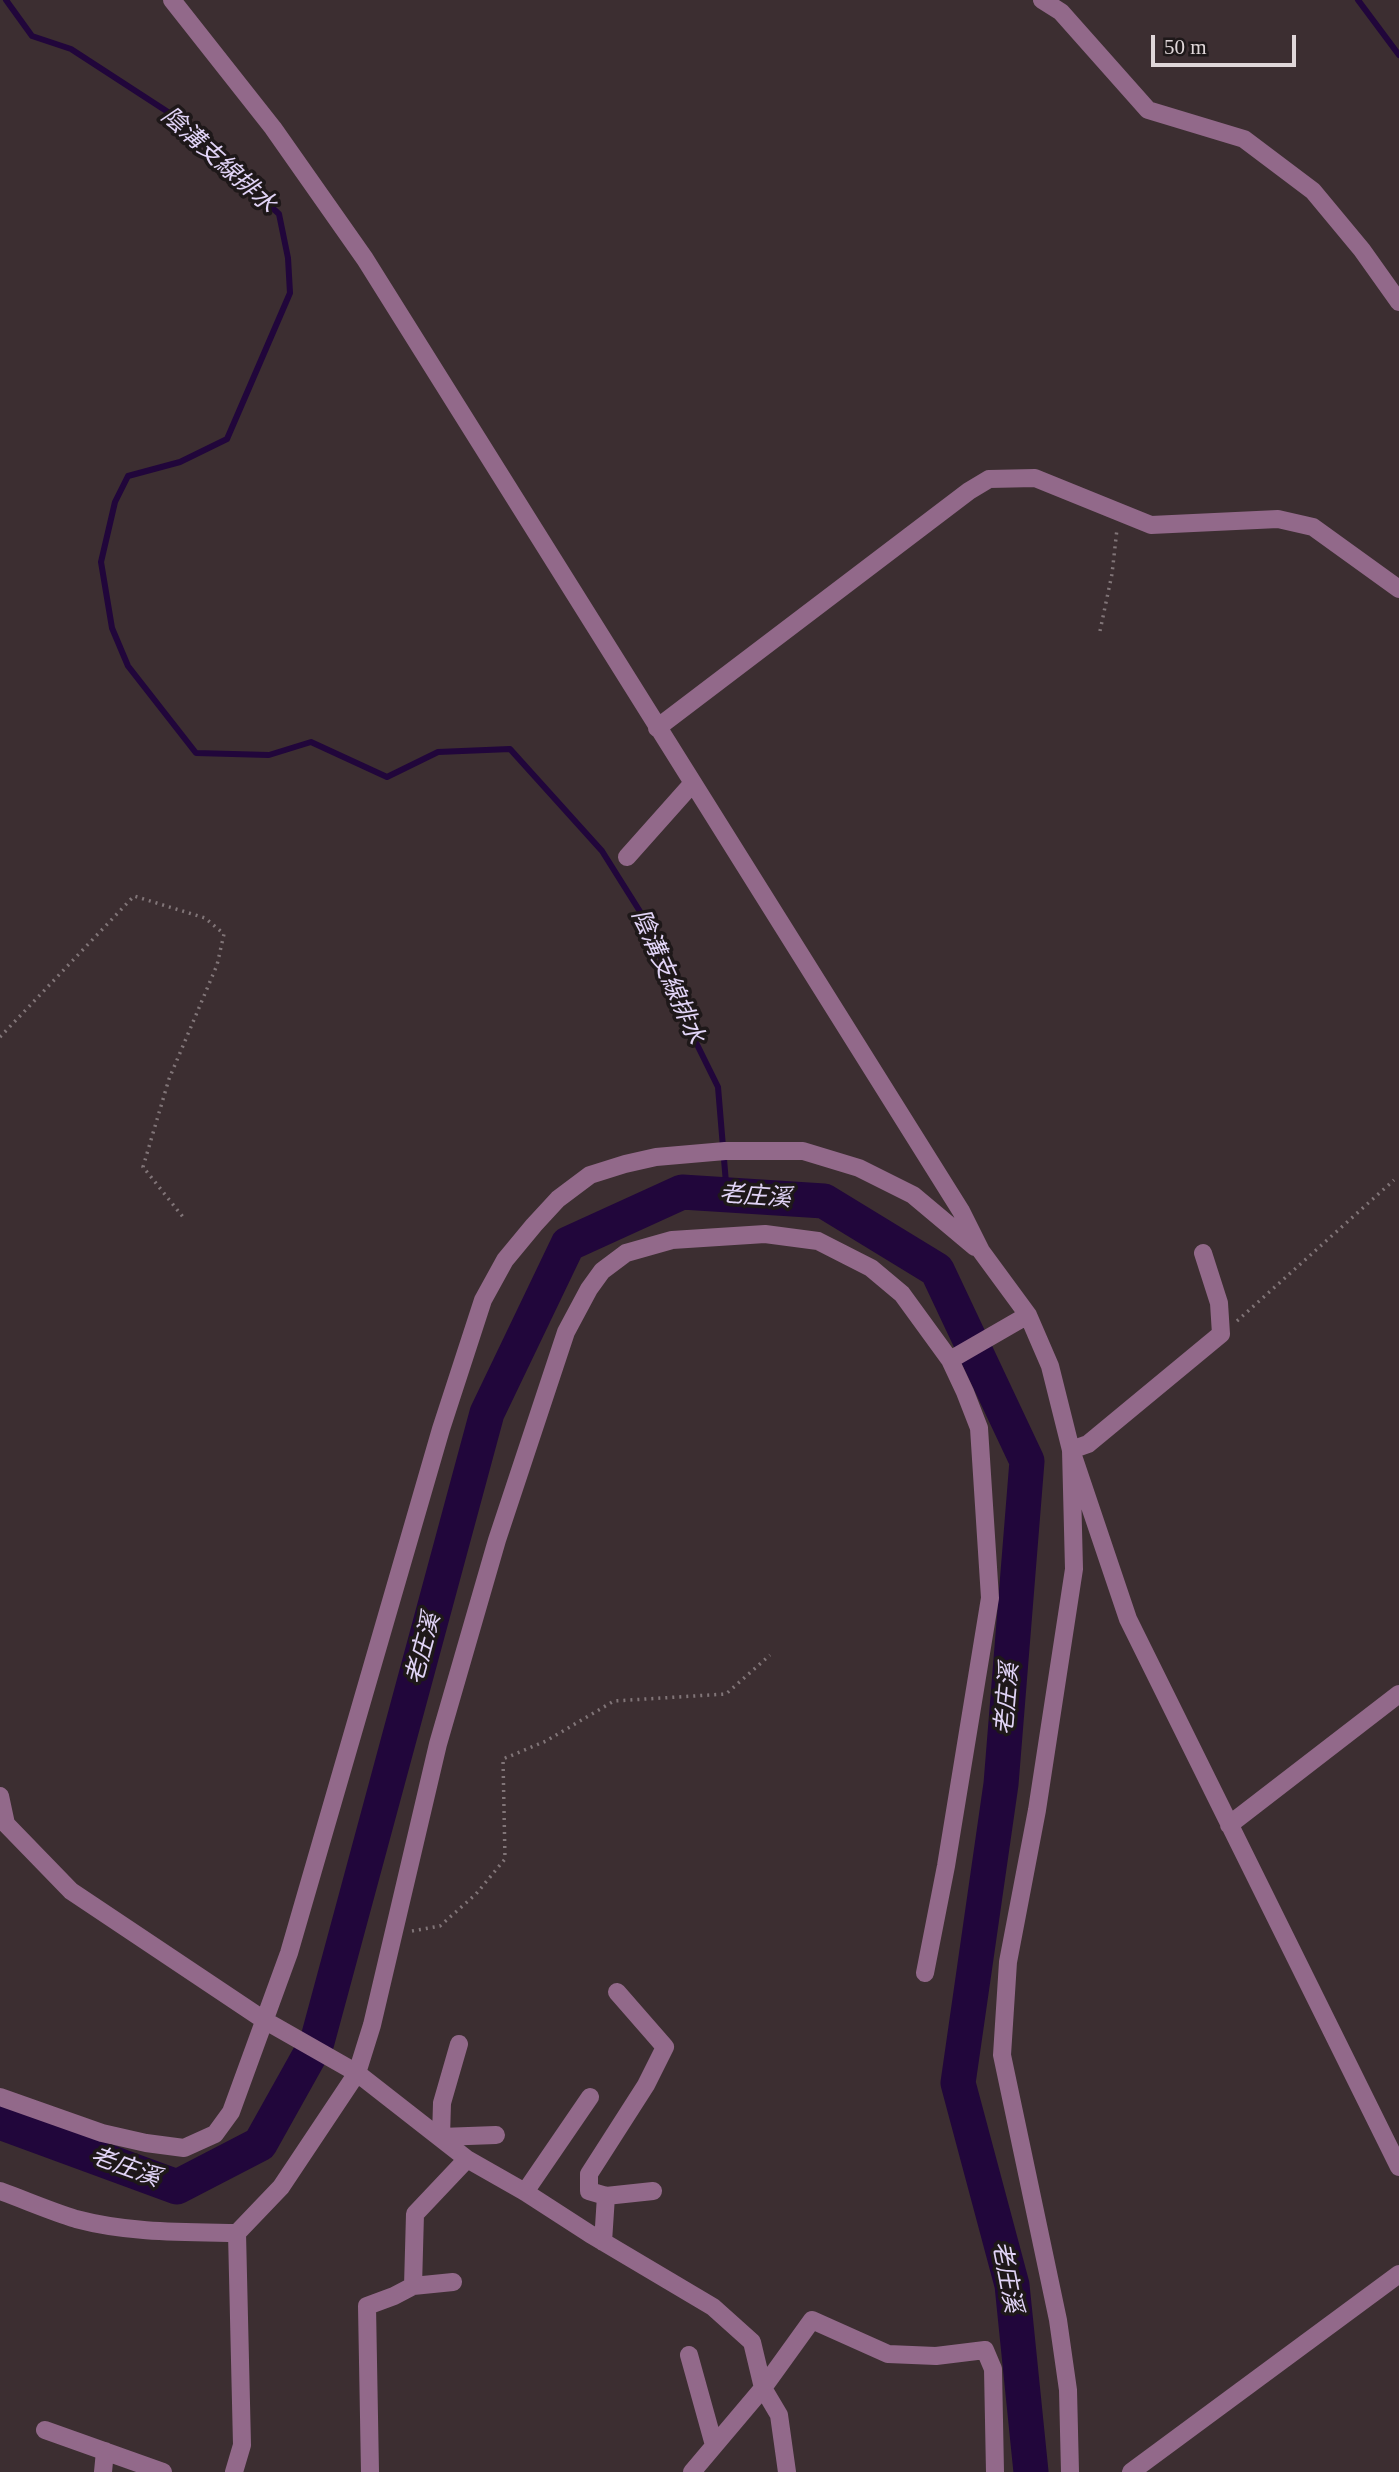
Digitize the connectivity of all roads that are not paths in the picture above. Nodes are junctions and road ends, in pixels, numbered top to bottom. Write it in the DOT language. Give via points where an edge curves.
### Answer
graph roads {
  1 [pos="172,0"];
  2 [pos="1042,0"];
  3 [pos="1399,302"];
  4 [pos="1399,589"];
  5 [pos="657,728"];
  6 [pos="692,784"];
  7 [pos="627,857"];
  8 [pos="981,1251"];
  9 [pos="1203,1253"];
  10 [pos="1028,1315"];
  11 [pos="950,1360"];
  12 [pos="1071,1450"];
  13 [pos="1399,1694"];
  14 [pos="0,1796"];
  15 [pos="1229,1825"];
  16 [pos="925,1973"];
  17 [pos="617,1992"];
  18 [pos="267,2022"];
  19 [pos="459,2044"];
  20 [pos="352,2071"];
  21 [pos="0,2097"];
  22 [pos="590,2097"];
  23 [pos="496,2135"];
  24 [pos="441,2137"];
  25 [pos="467,2159"];
  26 [pos="1399,2167"];
  27 [pos="0,2191"];
  28 [pos="653,2191"];
  29 [pos="525,2192"];
  30 [pos="606,2196"];
  31 [pos="237,2233"];
  32 [pos="603,2242"];
  33 [pos="1399,2274"];
  34 [pos="453,2282"];
  35 [pos="413,2286"];
  36 [pos="689,2355"];
  37 [pos="763,2388"];
  38 [pos="45,2430"];
  39 [pos="714,2445"];
  40 [pos="104,2451"];
  41 [pos="103,2472"];
  42 [pos="163,2472"];
  43 [pos="234,2472"];
  44 [pos="370,2472"];
  45 [pos="692,2472"];
  46 [pos="787,2472"];
  47 [pos="995,2472"];
  48 [pos="1070,2472"];
  49 [pos="1131,2472"];
  1 -- 5 [label="street" via="273,128 365,259"];
  2 -- 3 [label="street" via="1061,12 1148,110 1244,139 1312,191"];
  4 -- 5 [label="street" via="1313,527 1278,519 1151,525 1035,478 989,479"];
  5 -- 6 [label="street"];
  6 -- 7 [label="street"];
  6 -- 8 [label="street" via="961,1211"];
  8 -- 10 [label="street"];
  8 -- 18 [label="street" via="914,1195 859,1168 803,1151 656,1157 590,1175 558,1199 505,1260 482,1300"];
  9 -- 12 [label="street" via="1219,1303 1221,1334 1088,1444"];
  10 -- 11 [label="street"];
  10 -- 12 [label="street" via="1050,1366"];
  11 -- 16 [label="street" via="979,1428 990,1598"];
  11 -- 20 [label="street" via="902,1294 871,1268 818,1241 765,1234 672,1240 626,1253 602,1271 566,1332 497,1540 438,1744 372,2025"];
  12 -- 15 [label="street" via="1128,1619"];
  12 -- 48 [label="street" via="1074,1569 1038,1810 1008,1962 1002,2055 1058,2320 1068,2390"];
  13 -- 15 [label="street"];
  14 -- 18 [label="street" via="6,1824 71,1891"];
  15 -- 26 [label="street"];
  17 -- 30 [label="street" via="665,2047 589,2174 589,2190"];
  18 -- 20 [label="street"];
  18 -- 21 [label="street" via="231,2112 215,2134 184,2148 103,2133"];
  19 -- 24 [label="street" via="442,2103"];
  20 -- 24 [label="street"];
  20 -- 31 [label="street" via="281,2187"];
  22 -- 29 [label="street"];
  23 -- 24 [label="street"];
  24 -- 25 [label="street"];
  25 -- 29 [label="street"];
  25 -- 35 [label="street" via="415,2214"];
  27 -- 31 [label="street" via="113,2227"];
  28 -- 30 [label="street"];
  29 -- 32 [label="street"];
  30 -- 32 [label="street"];
  31 -- 43 [label="street" via="242,2445"];
  32 -- 37 [label="street" via="713,2306 752,2342"];
  33 -- 49 [label="street"];
  34 -- 35 [label="street"];
  35 -- 44 [label="street" via="367,2306"];
  36 -- 39 [label="street"];
  37 -- 39 [label="street"];
  37 -- 46 [label="street" via="779,2415"];
  37 -- 47 [label="street" via="812,2320 888,2354 936,2356 985,2350 993,2370"];
  38 -- 40 [label="street"];
  39 -- 45 [label="street"];
  40 -- 41 [label="street"];
  40 -- 42 [label="street"];
}
